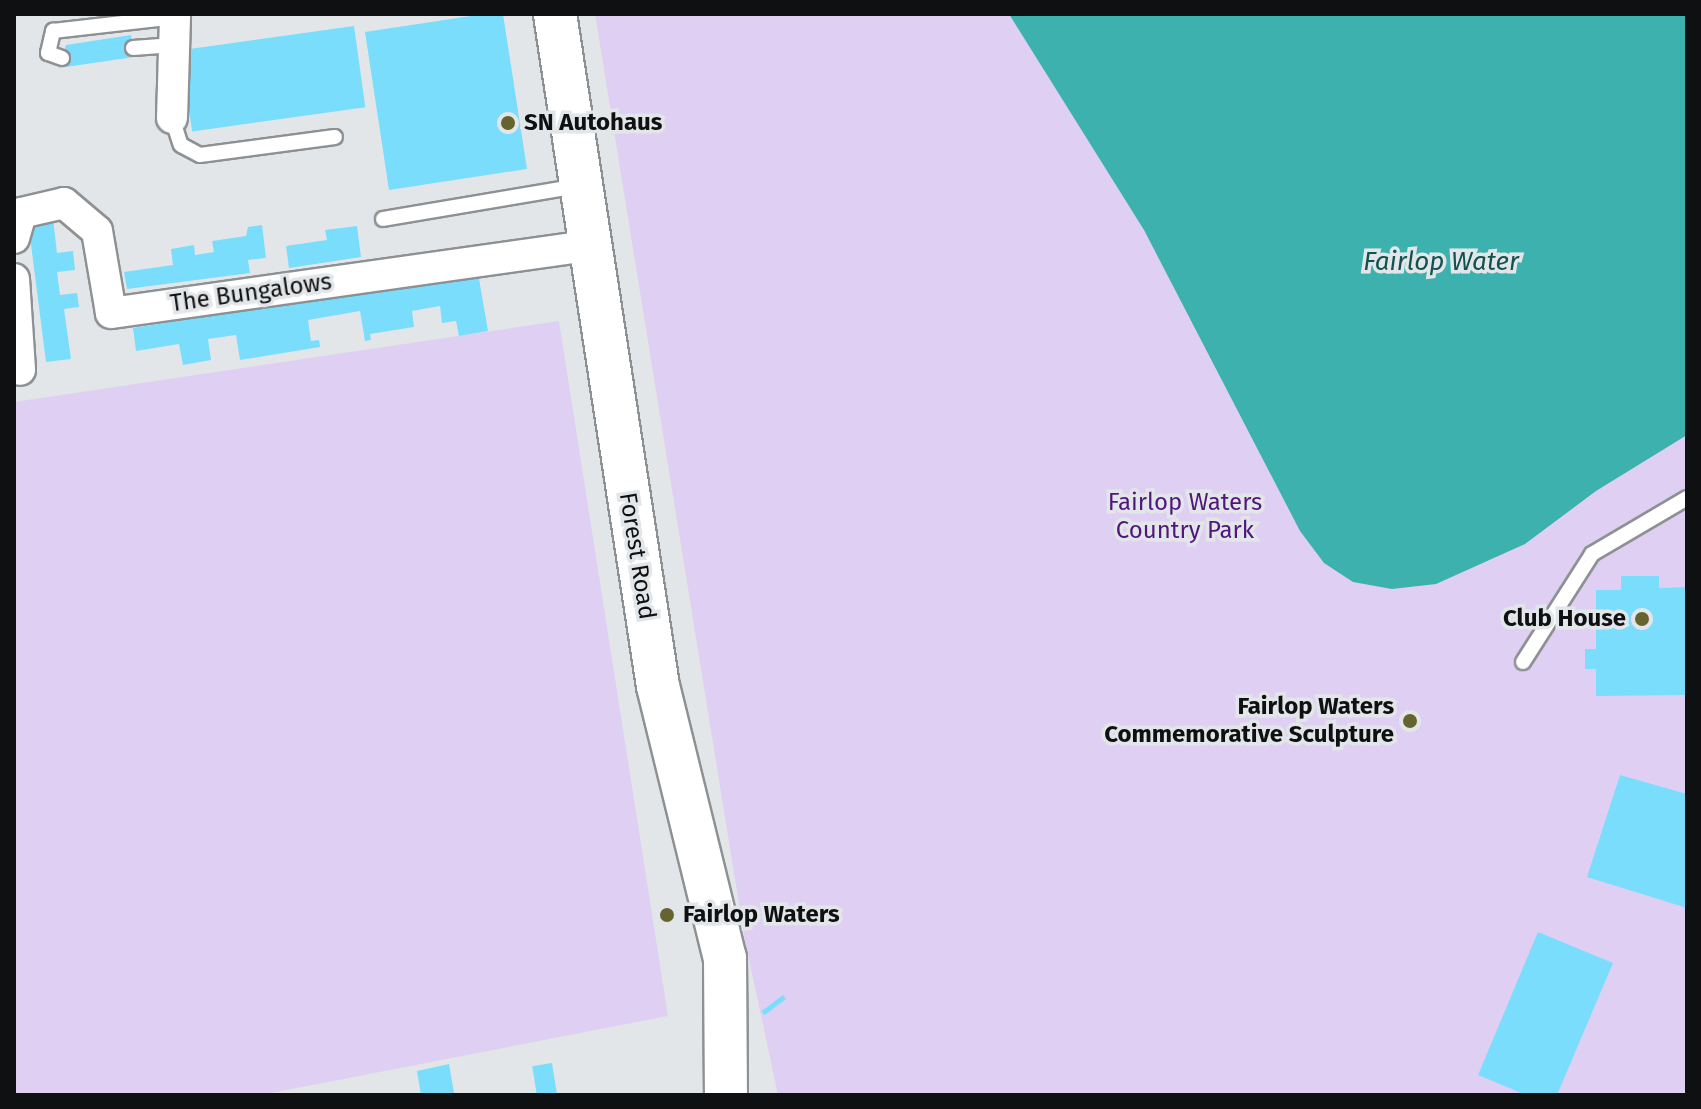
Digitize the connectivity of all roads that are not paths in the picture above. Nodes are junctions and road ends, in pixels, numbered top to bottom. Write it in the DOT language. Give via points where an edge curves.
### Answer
graph roads {
  1 [pos="555,14"];
  2 [pos="175,25"];
  3 [pos="133,48"];
  4 [pos="62,58"];
  5 [pos="172,118"];
  6 [pos="335,137"];
  7 [pos="579,186"];
  8 [pos="383,219"];
  9 [pos="14,238"];
  10 [pos="587,246"];
  11 [pos="14,279"];
  12 [pos="20,370"];
  13 [pos="1687,498"];
  14 [pos="1523,662"];
  15 [pos="726,1095"];
  1 -- 7 [label="street, Forest Road"];
  2 -- 3 [label="lane"];
  2 -- 4 [label="lane" via="53,31 48,53"];
  2 -- 5 [label="street"];
  5 -- 6 [label="lane" via="181,145 200,155"];
  7 -- 8 [label="lane"];
  7 -- 10 [label="street, Forest Road"];
  9 -- 10 [label="street, The Bungalows" via="21,213 64,203 97,231 111,313"];
  10 -- 15 [label="street, Forest Road" via="658,686 725,958"];
  11 -- 12 [label="street"];
  13 -- 14 [label="lane" via="1592,554"];
}
